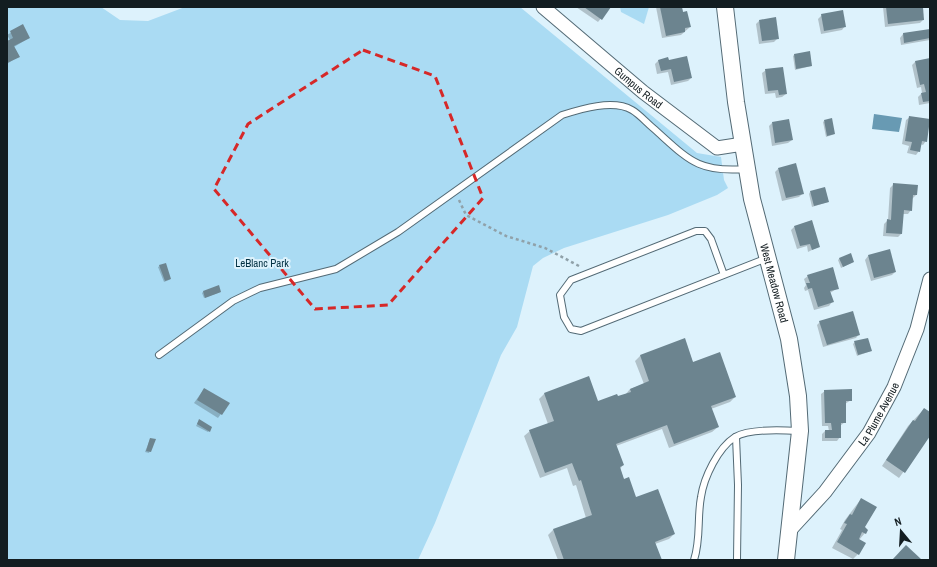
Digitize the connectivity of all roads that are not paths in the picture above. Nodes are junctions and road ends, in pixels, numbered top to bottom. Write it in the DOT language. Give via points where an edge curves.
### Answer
graph roads {
  1 [pos="543,7"];
  2 [pos="725,7"];
  3 [pos="743,144"];
  4 [pos="747,169"];
  5 [pos="767,258"];
  6 [pos="724,275"];
  7 [pos="930,279"];
  8 [pos="159,355"];
  9 [pos="800,431"];
  10 [pos="736,437"];
  11 [pos="791,528"];
  12 [pos="694,560"];
  13 [pos="737,560"];
  14 [pos="786,560"];
  1 -- 3 [label="street, Gumpus Road" via="643,92 717,148"];
  2 -- 3 [label="street, West Meadow Road"];
  3 -- 4 [label="street, West Meadow Road"];
  4 -- 5 [label="street, West Meadow Road"];
  4 -- 8 [label="lane" via="723,171 700,166 631,109 612,105 587,107 562,115 398,232 336,269 260,288 233,301"];
  5 -- 6 [label="lane"];
  5 -- 9 [label="street, West Meadow Road" via="789,339 798,396"];
  6 -- 6 [label="lane" via="581,331 571,329 564,317 560,295 571,280 696,231 705,231 711,239"];
  7 -- 11 [label="street, La Plume Avenue" via="917,329 894,387 869,433 825,492"];
  9 -- 10 [label="lane" via="767,430"];
  9 -- 11 [label="street, West Meadow Road"];
  10 -- 12 [label="lane" via="718,456 706,475 701,497 698,548"];
  10 -- 13 [label="lane"];
  11 -- 14 [label="street, West Meadow Road"];
}
